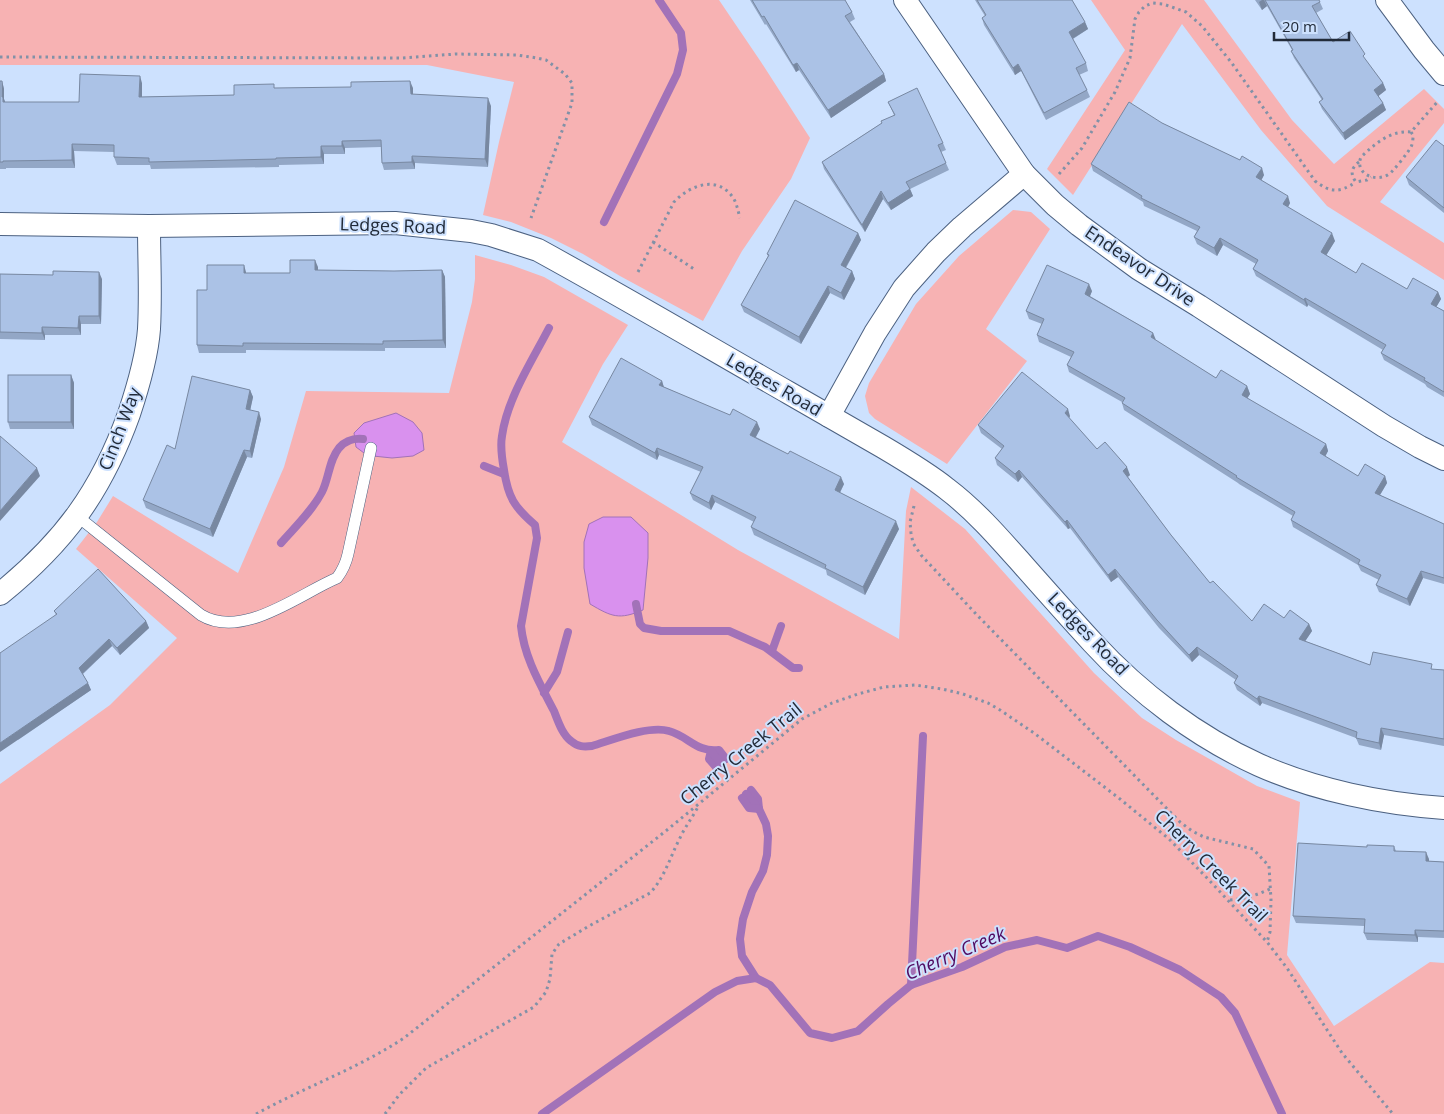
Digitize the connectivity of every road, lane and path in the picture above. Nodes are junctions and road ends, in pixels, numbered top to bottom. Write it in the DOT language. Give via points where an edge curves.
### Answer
graph roads {
  1 [pos="905,0"];
  2 [pos="1387,0"];
  3 [pos="0,57"];
  4 [pos="1444,74"];
  5 [pos="1440,100"];
  6 [pos="1410,132"];
  7 [pos="1359,162"];
  8 [pos="1024,174"];
  9 [pos="1371,177"];
  10 [pos="1055,178"];
  11 [pos="1356,182"];
  12 [pos="531,218"];
  13 [pos="740,218"];
  14 [pos="0,224"];
  15 [pos="149,226"];
  16 [pos="653,242"];
  17 [pos="694,269"];
  18 [pos="638,272"];
  19 [pos="829,416"];
  20 [pos="371,448"];
  21 [pos="1444,459"];
  22 [pos="914,506"];
  23 [pos="77,516"];
  24 [pos="0,594"];
  25 [pos="699,804"];
  26 [pos="1444,808"];
  27 [pos="1270,889"];
  28 [pos="1229,900"];
  29 [pos="1267,942"];
  30 [pos="256,1114"];
  31 [pos="385,1114"];
  32 [pos="1394,1114"];
  1 -- 8 [label="street, Endeavor Drive"];
  2 -- 4 [label="street"];
  3 -- 12 [label="path" via="402,58 477,54 546,60 566,74 572,84 572,103"];
  5 -- 6 [label="path"];
  6 -- 7 [label="path" via="1387,136"];
  6 -- 9 [label="path" via="1413,135 1411,146 1389,175"];
  7 -- 9 [label="path" via="1364,174"];
  7 -- 11 [label="path" via="1352,171"];
  8 -- 19 [label="street" via="936,252 904,288"];
  8 -- 21 [label="street, Endeavor Drive" via="1073,220 1140,269 1384,426"];
  9 -- 11 [label="path"];
  10 -- 11 [label="path" via="1082,148 1116,92 1130,58 1135,19 1145,6 1153,3 1186,12 1202,26 1315,181 1337,191"];
  13 -- 16 [label="path" via="734,200 724,190 715,184 694,187 674,202"];
  14 -- 15 [label="street, Ledges Road"];
  15 -- 19 [label="street, Ledges Road" via="395,223 491,235 538,250"];
  15 -- 23 [label="street, Cinch Way" via="150,295 144,362 136,394 113,454"];
  16 -- 17 [label="path"];
  16 -- 18 [label="path"];
  19 -- 26 [label="street, Ledges Road" via="950,490 999,537 1122,672 1207,737 1236,754 1294,779 1359,796"];
  20 -- 23 [label="lane" via="342,572 337,578 267,614 246,620 208,620"];
  22 -- 27 [label="path" via="910,522 913,543 934,571 1180,822 1204,837 1253,849 1269,866"];
  23 -- 24 [label="street, Cinch Way" via="37,562"];
  25 -- 28 [label="path, Cherry Creek Trail" via="802,719 832,703 884,687 928,686 988,703 1017,721 1156,827"];
  25 -- 30 [label="path, Cherry Creek Trail" via="404,1038 344,1072"];
  25 -- 31 [label="path" via="665,873 650,893 559,944 552,954 546,992 534,1006 426,1068"];
  27 -- 28 [label="path"];
  27 -- 29 [label="path"];
  28 -- 29 [label="path, Cherry Creek Trail"];
  29 -- 32 [label="path, Cherry Creek Trail" via="1342,1053"];
}
